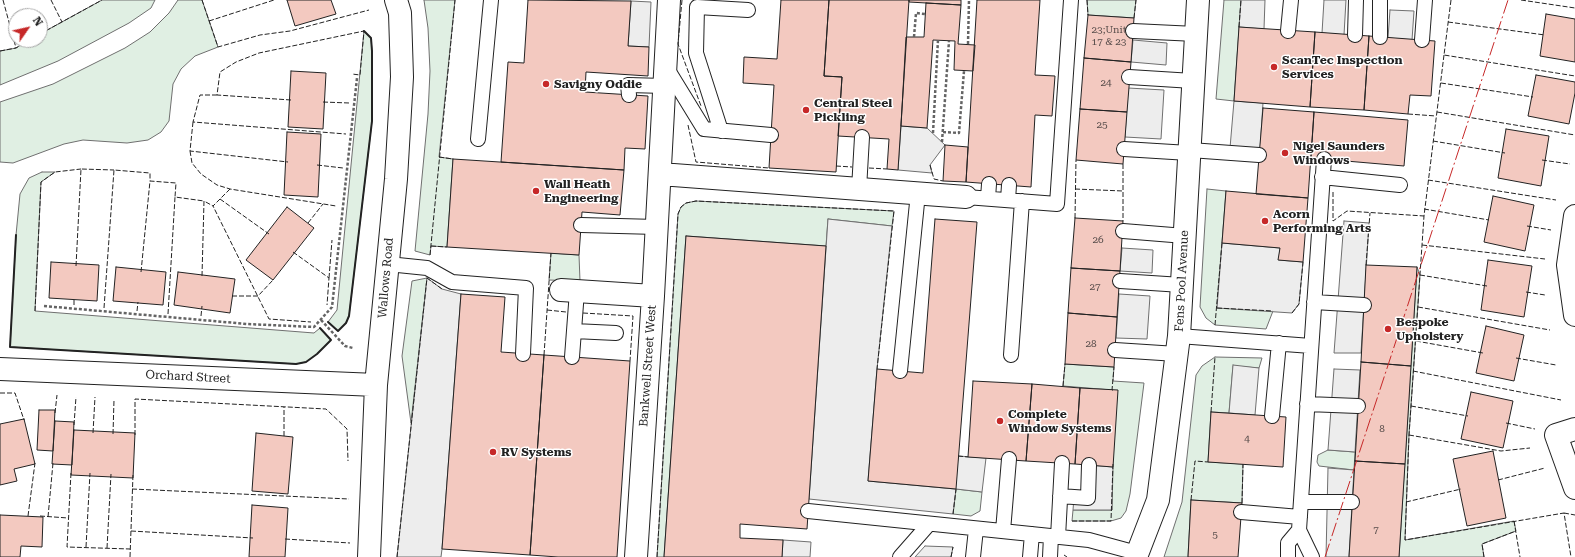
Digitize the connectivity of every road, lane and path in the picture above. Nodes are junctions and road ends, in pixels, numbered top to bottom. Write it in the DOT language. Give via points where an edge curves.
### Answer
graph roads {
  1 [pos="396,0"];
  2 [pos="491,0"];
  3 [pos="670,0"];
  4 [pos="969,0"];
  5 [pos="1071,0"];
  6 [pos="1198,0"];
  7 [pos="1291,0"];
  8 [pos="1356,0"];
  9 [pos="1380,0"];
  10 [pos="1425,0"];
  11 [pos="748,10"];
  12 [pos="925,14"];
  13 [pos="1133,31"];
  14 [pos="1288,31"];
  15 [pos="1196,34"];
  16 [pos="1355,35"];
  17 [pos="914,37"];
  18 [pos="1380,37"];
  19 [pos="938,40"];
  20 [pos="1422,40"];
  21 [pos="949,41"];
  22 [pos="968,44"];
  23 [pos="964,71"];
  24 [pos="665,76"];
  25 [pos="1130,77"];
  26 [pos="357,78"];
  27 [pos="1194,81"];
  28 [pos="629,94"];
  29 [pos="721,131"];
  30 [pos="943,132"];
  31 [pos="933,133"];
  32 [pos="771,135"];
  33 [pos="862,138"];
  34 [pos="478,139"];
  35 [pos="942,142"];
  36 [pos="1124,149"];
  37 [pos="1190,152"];
  38 [pos="1260,155"];
  39 [pos="1324,159"];
  40 [pos="660,174"];
  41 [pos="1322,177"];
  42 [pos="989,184"];
  43 [pos="1009,185"];
  44 [pos="1400,185"];
  45 [pos="859,189"];
  46 [pos="918,193"];
  47 [pos="966,197"];
  48 [pos="988,198"];
  49 [pos="1015,201"];
  50 [pos="1575,216"];
  51 [pos="581,225"];
  52 [pos="657,227"];
  53 [pos="1123,231"];
  54 [pos="1185,236"];
  55 [pos="388,264"];
  56 [pos="1120,281"];
  57 [pos="1182,285"];
  58 [pos="569,291"];
  59 [pos="653,296"];
  60 [pos="1314,302"];
  61 [pos="1364,305"];
  62 [pos="44,306"];
  63 [pos="1575,315"];
  64 [pos="321,320"];
  65 [pos="574,330"];
  66 [pos="616,333"];
  67 [pos="1279,343"];
  68 [pos="1178,345"];
  69 [pos="1311,346"];
  70 [pos="1115,350"];
  71 [pos="523,354"];
  72 [pos="379,355"];
  73 [pos="1011,355"];
  74 [pos="572,357"];
  75 [pos="0,369"];
  76 [pos="900,371"];
  77 [pos="376,386"];
  78 [pos="1307,404"];
  79 [pos="1358,406"];
  80 [pos="1272,416"];
  81 [pos="1575,429"];
  82 [pos="1008,459"];
  83 [pos="1062,463"];
  84 [pos="1089,465"];
  85 [pos="1575,488"];
  86 [pos="1060,496"];
  87 [pos="1301,502"];
  88 [pos="1352,502"];
  89 [pos="808,511"];
  90 [pos="1241,512"];
  91 [pos="929,524"];
  92 [pos="1300,524"];
  93 [pos="976,529"];
  94 [pos="1003,531"];
  95 [pos="1032,534"];
  96 [pos="1054,537"];
  97 [pos="1137,555"];
  98 [pos="369,557"];
  99 [pos="636,557"];
  100 [pos="900,557"];
  101 [pos="973,557"];
  102 [pos="1030,557"];
  103 [pos="1050,557"];
  104 [pos="1288,557"];
  105 [pos="1312,557"];
  1 -- 55 [label="street, Wallows Road" via="400,13 402,77"];
  2 -- 34 [label="lane"];
  3 -- 24 [label="street, Bankwell Street West"];
  4 -- 22 [label="path"];
  5 -- 49 [label="lane" via="1057,204"];
  6 -- 15 [label="street, Fens Pool Avenue"];
  7 -- 14 [label="lane"];
  8 -- 16 [label="lane"];
  9 -- 18 [label="lane"];
  10 -- 20 [label="lane"];
  11 -- 29 [label="lane" via="697,7 696,53"];
  12 -- 17 [label="path" via="916,13"];
  13 -- 15 [label="lane"];
  15 -- 27 [label="street, Fens Pool Avenue"];
  19 -- 31 [label="path"];
  21 -- 30 [label="path"];
  23 -- 30 [label="path" via="959,133"];
  24 -- 28 [label="lane" via="628,85"];
  24 -- 29 [label="lane" via="704,129"];
  24 -- 40 [label="street, Bankwell Street West"];
  25 -- 27 [label="lane"];
  26 -- 64 [label="path" via="332,307"];
  27 -- 37 [label="street, Fens Pool Avenue"];
  29 -- 32 [label="lane"];
  30 -- 35 [label="path"];
  33 -- 45 [label="lane"];
  36 -- 37 [label="lane"];
  37 -- 38 [label="lane"];
  37 -- 54 [label="street, Fens Pool Avenue"];
  39 -- 41 [label="lane"];
  40 -- 45 [label="street"];
  40 -- 52 [label="street, Bankwell Street West"];
  41 -- 44 [label="lane"];
  41 -- 60 [label="lane"];
  42 -- 48 [label="lane"];
  43 -- 49 [label="lane"];
  45 -- 46 [label="street"];
  46 -- 47 [label="street"];
  46 -- 76 [label="lane"];
  47 -- 48 [label="lane"];
  48 -- 49 [label="lane"];
  49 -- 73 [label="lane"];
  50 -- 63 [label="street" via="1568,265"];
  51 -- 52 [label="lane"];
  52 -- 59 [label="street, Bankwell Street West"];
  53 -- 54 [label="lane"];
  54 -- 57 [label="street, Fens Pool Avenue"];
  55 -- 71 [label="lane" via="428,268 452,282 526,288"];
  55 -- 72 [label="street, Wallows Road"];
  56 -- 57 [label="lane"];
  57 -- 68 [label="street, Fens Pool Avenue"];
  58 -- 59 [label="street"];
  58 -- 65 [label="lane"];
  59 -- 99 [label="street, Bankwell Street West"];
  60 -- 61 [label="lane"];
  60 -- 69 [label="lane"];
  62 -- 64 [label="path" via="247,324 314,327"];
  64 -- 72 [label="path" via="345,346"];
  65 -- 66 [label="lane"];
  65 -- 74 [label="lane"];
  67 -- 68 [label="lane"];
  67 -- 69 [label="lane"];
  67 -- 80 [label="lane"];
  68 -- 70 [label="lane"];
  68 -- 97 [label="street, Fens Pool Avenue" via="1158,500"];
  69 -- 78 [label="lane"];
  72 -- 77 [label="street, Wallows Road"];
  75 -- 77 [label="street, Orchard Street"];
  77 -- 98 [label="street, Wallows Road"];
  78 -- 79 [label="lane"];
  78 -- 87 [label="lane"];
  81 -- 85 [label="street" via="1556,435"];
  82 -- 94 [label="lane"];
  83 -- 86 [label="lane"];
  84 -- 86 [label="lane" via="1088,498"];
  86 -- 96 [label="lane"];
  87 -- 88 [label="lane"];
  87 -- 92 [label="lane"];
  89 -- 91 [label="lane"];
  90 -- 92 [label="lane"];
  91 -- 93 [label="lane"];
  91 -- 100 [label="lane"];
  92 -- 104 [label="lane" via="1288,544"];
  92 -- 105 [label="lane"];
  93 -- 94 [label="lane"];
  93 -- 101 [label="lane"];
  94 -- 95 [label="lane"];
  95 -- 96 [label="lane"];
  95 -- 102 [label="lane"];
  96 -- 97 [label="lane" via="1089,540"];
  96 -- 103 [label="lane"];
}
